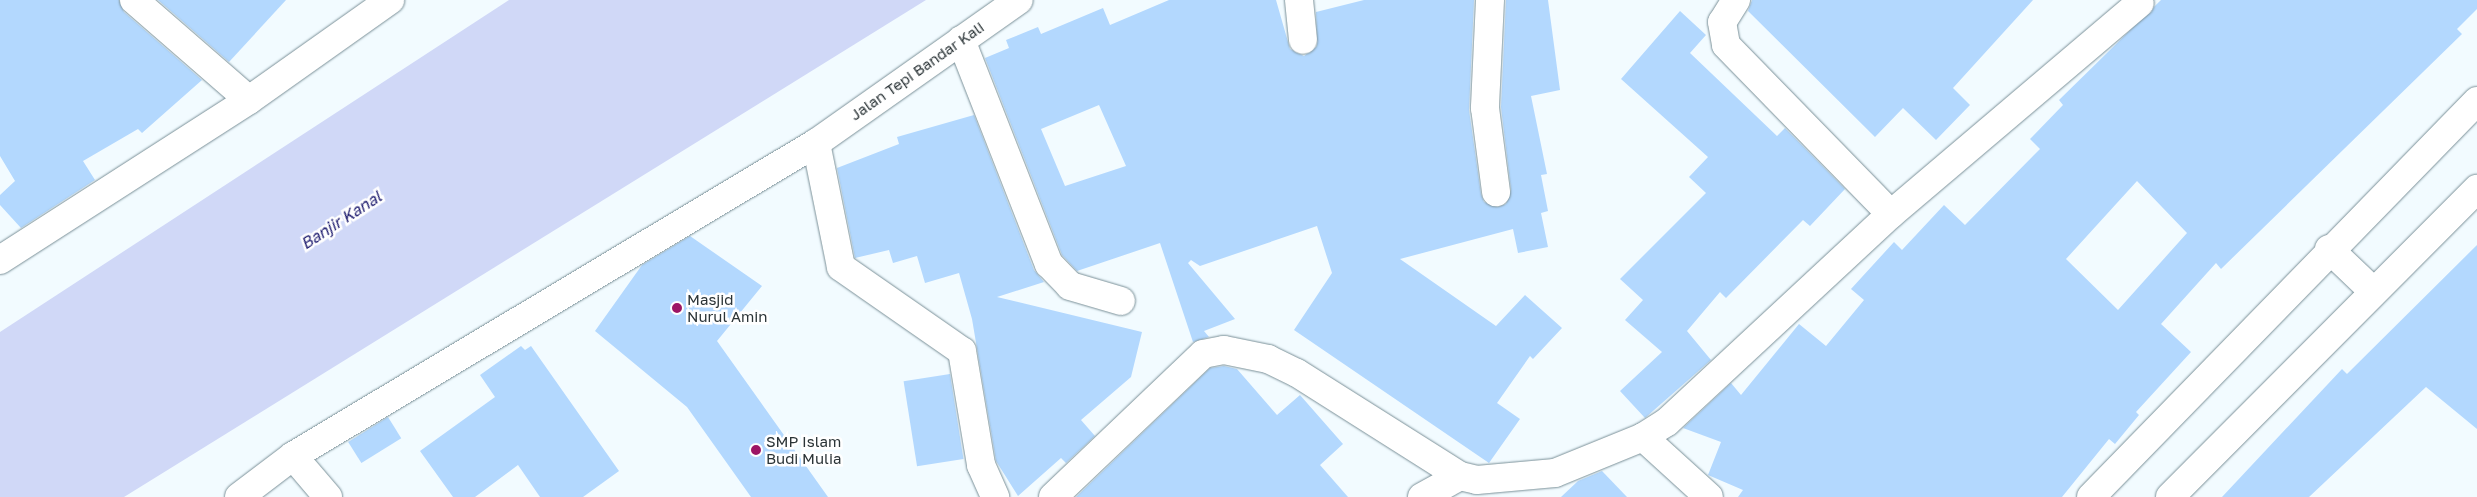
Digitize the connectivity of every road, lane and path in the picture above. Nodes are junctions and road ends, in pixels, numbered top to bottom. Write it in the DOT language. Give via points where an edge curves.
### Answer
graph roads {
  1 [pos="134,0"];
  2 [pos="390,0"];
  3 [pos="1019,0"];
  4 [pos="1299,0"];
  5 [pos="1490,0"];
  6 [pos="1736,0"];
  7 [pos="2140,3"];
  8 [pos="961,40"];
  9 [pos="1303,40"];
  10 [pos="249,100"];
  11 [pos="2477,101"];
  12 [pos="816,143"];
  13 [pos="2477,189"];
  14 [pos="1496,192"];
  15 [pos="1891,214"];
  16 [pos="2329,249"];
  17 [pos="0,260"];
  18 [pos="2373,291"];
  19 [pos="1121,301"];
  20 [pos="1643,437"];
  21 [pos="293,456"];
  22 [pos="1460,476"];
  23 [pos="239,497"];
  24 [pos="328,497"];
  25 [pos="995,497"];
  26 [pos="1053,497"];
  27 [pos="1422,497"];
  28 [pos="1710,497"];
  29 [pos="2091,497"];
  30 [pos="2170,497"];
  1 -- 10 [label="street"];
  2 -- 10 [label="street"];
  3 -- 8 [label="street, Jalan Tepi Bandar Kali"];
  4 -- 9 [label="street"];
  5 -- 14 [label="street" via="1486,108"];
  6 -- 15 [label="street" via="1722,22 1726,45"];
  7 -- 15 [label="street"];
  8 -- 12 [label="street, Jalan Tepi Bandar Kali"];
  8 -- 19 [label="street" via="1049,264 1070,286"];
  10 -- 17 [label="street"];
  11 -- 16 [label="street"];
  12 -- 21 [label="street, Jalan Tepi Bandar Kali"];
  12 -- 25 [label="street" via="841,267 962,351 981,464"];
  13 -- 18 [label="street"];
  15 -- 20 [label="street" via="1667,422"];
  16 -- 18 [label="street"];
  16 -- 29 [label="street"];
  18 -- 30 [label="street"];
  20 -- 22 [label="street" via="1555,474 1496,481"];
  20 -- 28 [label="street"];
  21 -- 23 [label="street, Jalan Tepi Bandar Kali"];
  21 -- 24 [label="street"];
  22 -- 26 [label="street" via="1297,373 1268,359 1224,350 1203,354"];
  22 -- 27 [label="street"];
}
